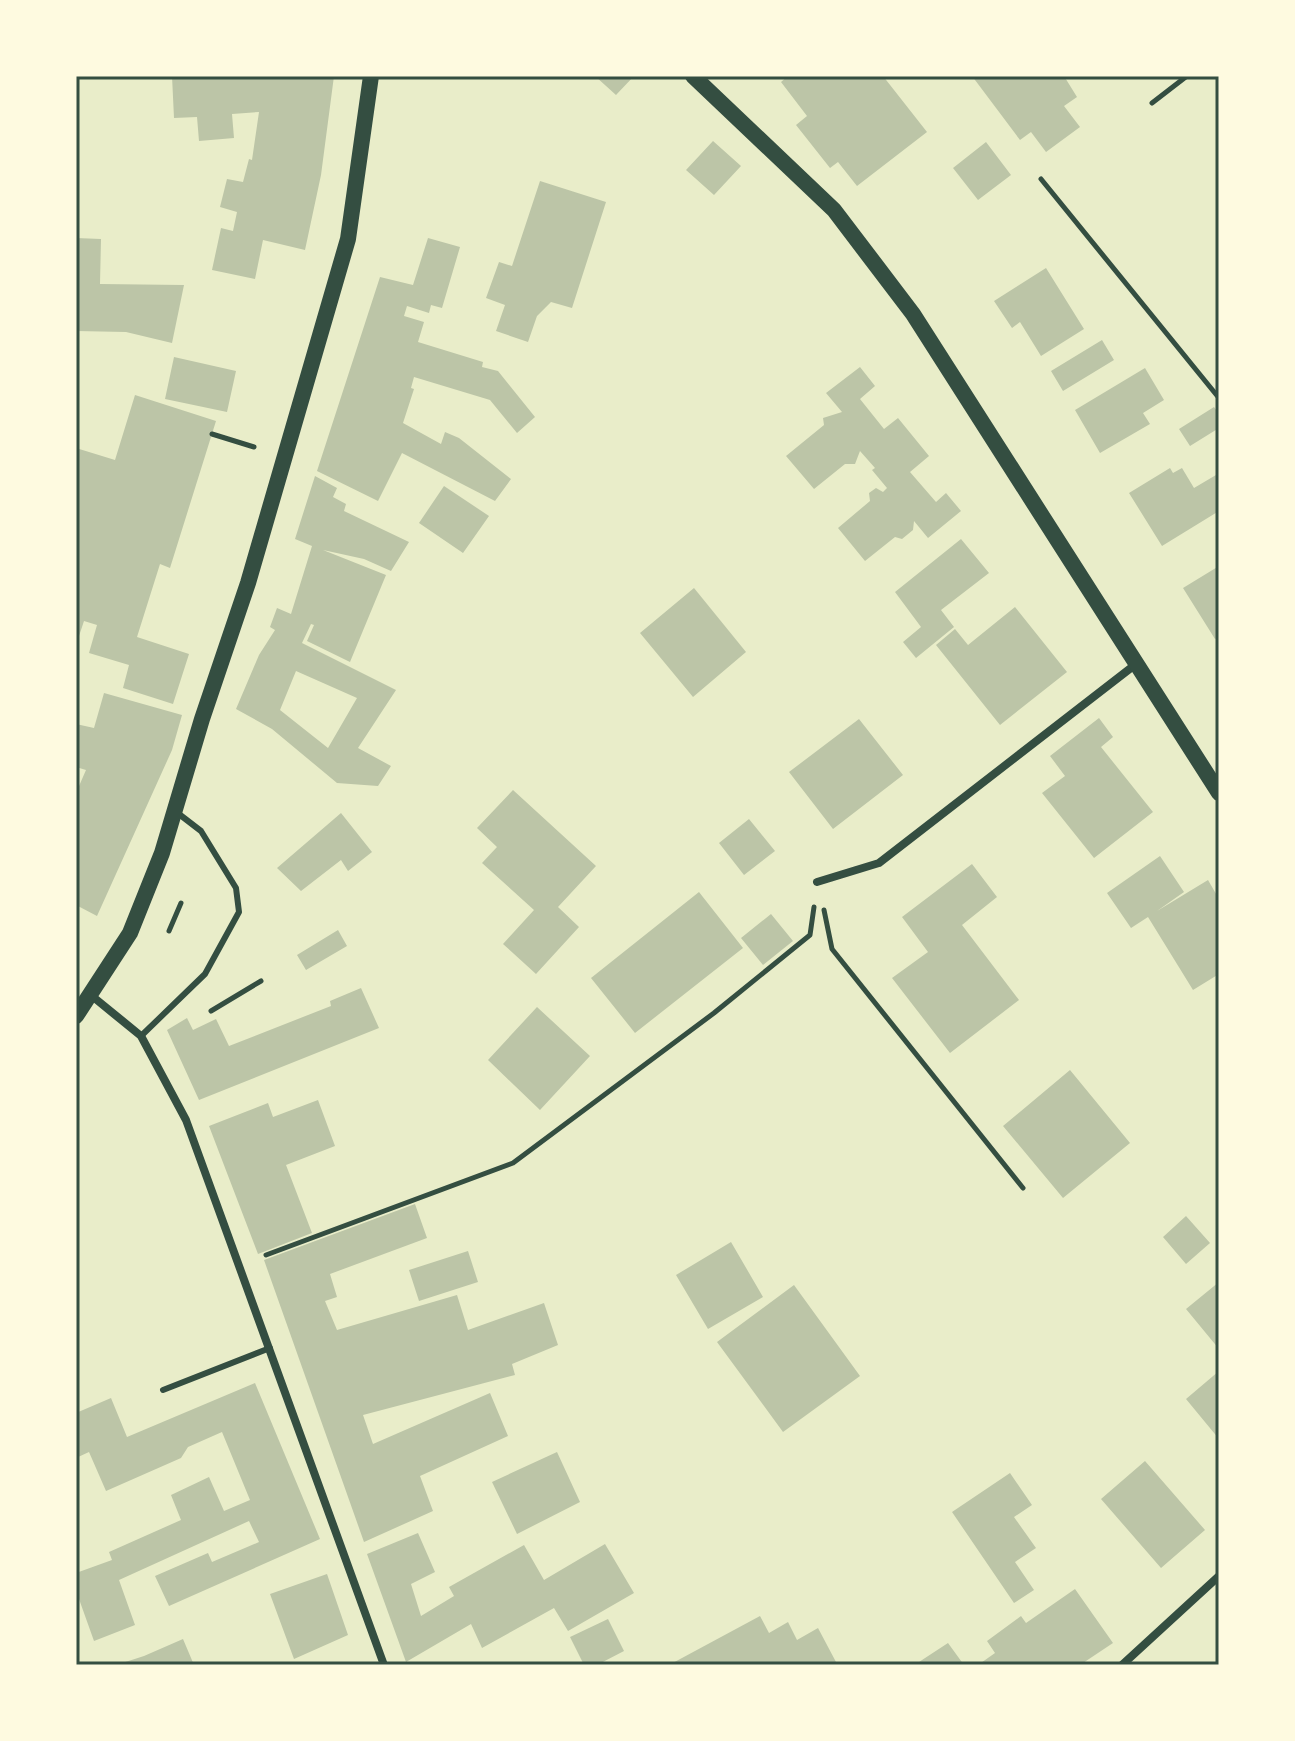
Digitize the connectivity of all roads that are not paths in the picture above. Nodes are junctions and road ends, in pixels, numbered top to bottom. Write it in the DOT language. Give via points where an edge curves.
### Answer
graph roads {
  1 [pos="371,76"];
  2 [pos="693,76"];
  3 [pos="1136,664"];
  4 [pos="1219,793"];
  5 [pos="175,811"];
  6 [pos="817,882"];
  7 [pos="92,996"];
  8 [pos="76,1016"];
  9 [pos="141,1036"];
  10 [pos="270,1348"];
  11 [pos="163,1390"];
  12 [pos="1219,1576"];
  13 [pos="384,1665"];
  14 [pos="1122,1665"];
  1 -- 5 [label="main road" via="348,239"];
  2 -- 3 [label="main road" via="834,210 892,286"];
  3 -- 4 [label="main road"];
  3 -- 6 [label="street" via="879,863"];
  5 -- 7 [label="main road" via="130,933"];
  5 -- 9 [label="lane" via="201,831 236,888 239,912 205,974"];
  7 -- 8 [label="main road"];
  7 -- 9 [label="street"];
  9 -- 10 [label="street" via="186,1120"];
  10 -- 11 [label="lane"];
  10 -- 13 [label="street"];
  12 -- 14 [label="street"];
}
